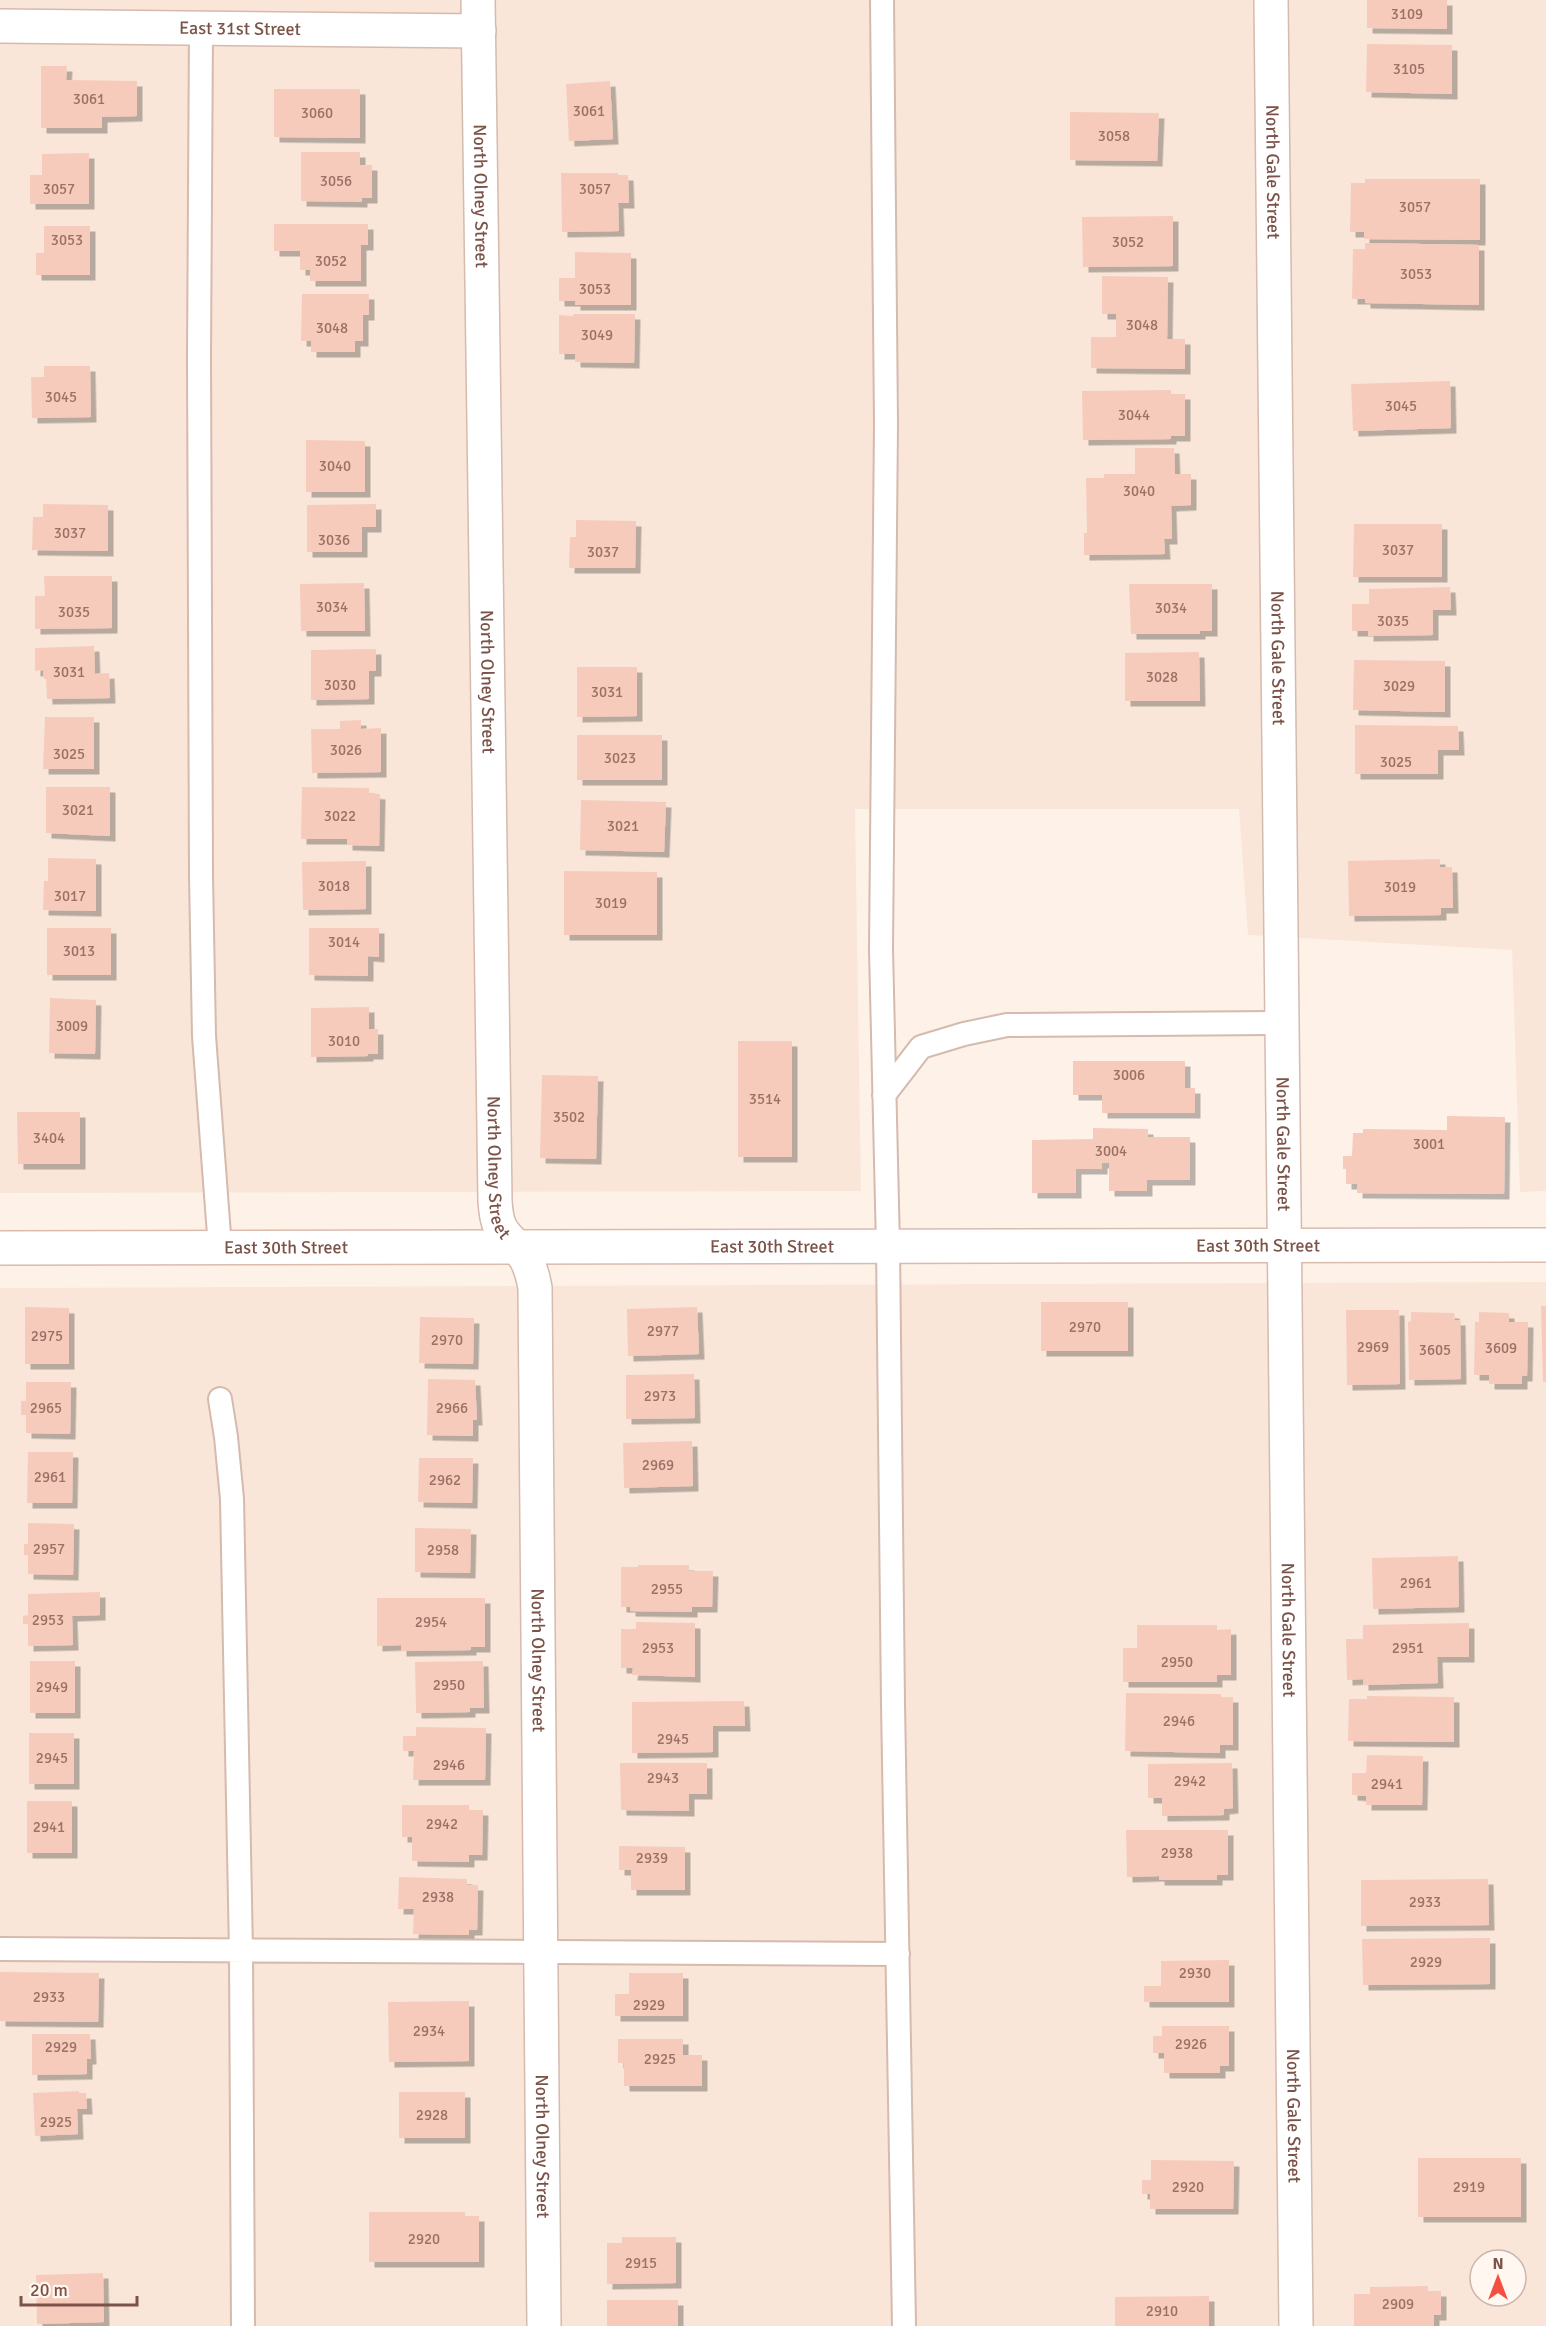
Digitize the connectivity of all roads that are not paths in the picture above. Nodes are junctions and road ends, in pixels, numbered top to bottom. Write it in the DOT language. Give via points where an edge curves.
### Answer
graph roads {
  1 [pos="882,0"];
  2 [pos="1271,0"];
  3 [pos="478,15"];
  4 [pos="0,26"];
  5 [pos="201,28"];
  6 [pos="1282,1023"];
  7 [pos="884,1095"];
  8 [pos="1284,1244"];
  9 [pos="1546,1245"];
  10 [pos="888,1246"];
  11 [pos="0,1248"];
  12 [pos="220,1248"];
  13 [pos="515,1248"];
  14 [pos="220,1399"];
  15 [pos="0,1950"];
  16 [pos="241,1951"];
  17 [pos="541,1953"];
  18 [pos="898,1954"];
  19 [pos="243,2326"];
  20 [pos="544,2326"];
  21 [pos="904,2326"];
  22 [pos="1296,2326"];
  1 -- 7 [label="lane" via="886,423 881,949"];
  2 -- 6 [label="street, North Gale Street"];
  3 -- 5 [label="street, East 31st Street"];
  3 -- 13 [label="street, North Olney Street" via="495,1201 501,1229"];
  4 -- 5 [label="street, East 31st Street"];
  5 -- 12 [label="lane" via="198,357 204,1036"];
  6 -- 7 [label="lane" via="1007,1025 921,1047"];
  6 -- 8 [label="street, North Gale Street"];
  7 -- 10 [label="lane"];
  8 -- 9 [label="street, East 30th Street"];
  8 -- 10 [label="street, East 30th Street"];
  8 -- 22 [label="street, North Gale Street"];
  10 -- 13 [label="street, East 30th Street"];
  10 -- 18 [label="lane"];
  11 -- 12 [label="street, East 30th Street"];
  12 -- 13 [label="street, East 30th Street"];
  13 -- 17 [label="street, North Olney Street" via="531,1268 535,1288"];
  14 -- 16 [label="lane" via="232,1499"];
  15 -- 16 [label="lane"];
  16 -- 17 [label="lane"];
  16 -- 19 [label="lane"];
  17 -- 18 [label="lane"];
  17 -- 20 [label="street, North Olney Street"];
  18 -- 21 [label="lane"];
}
